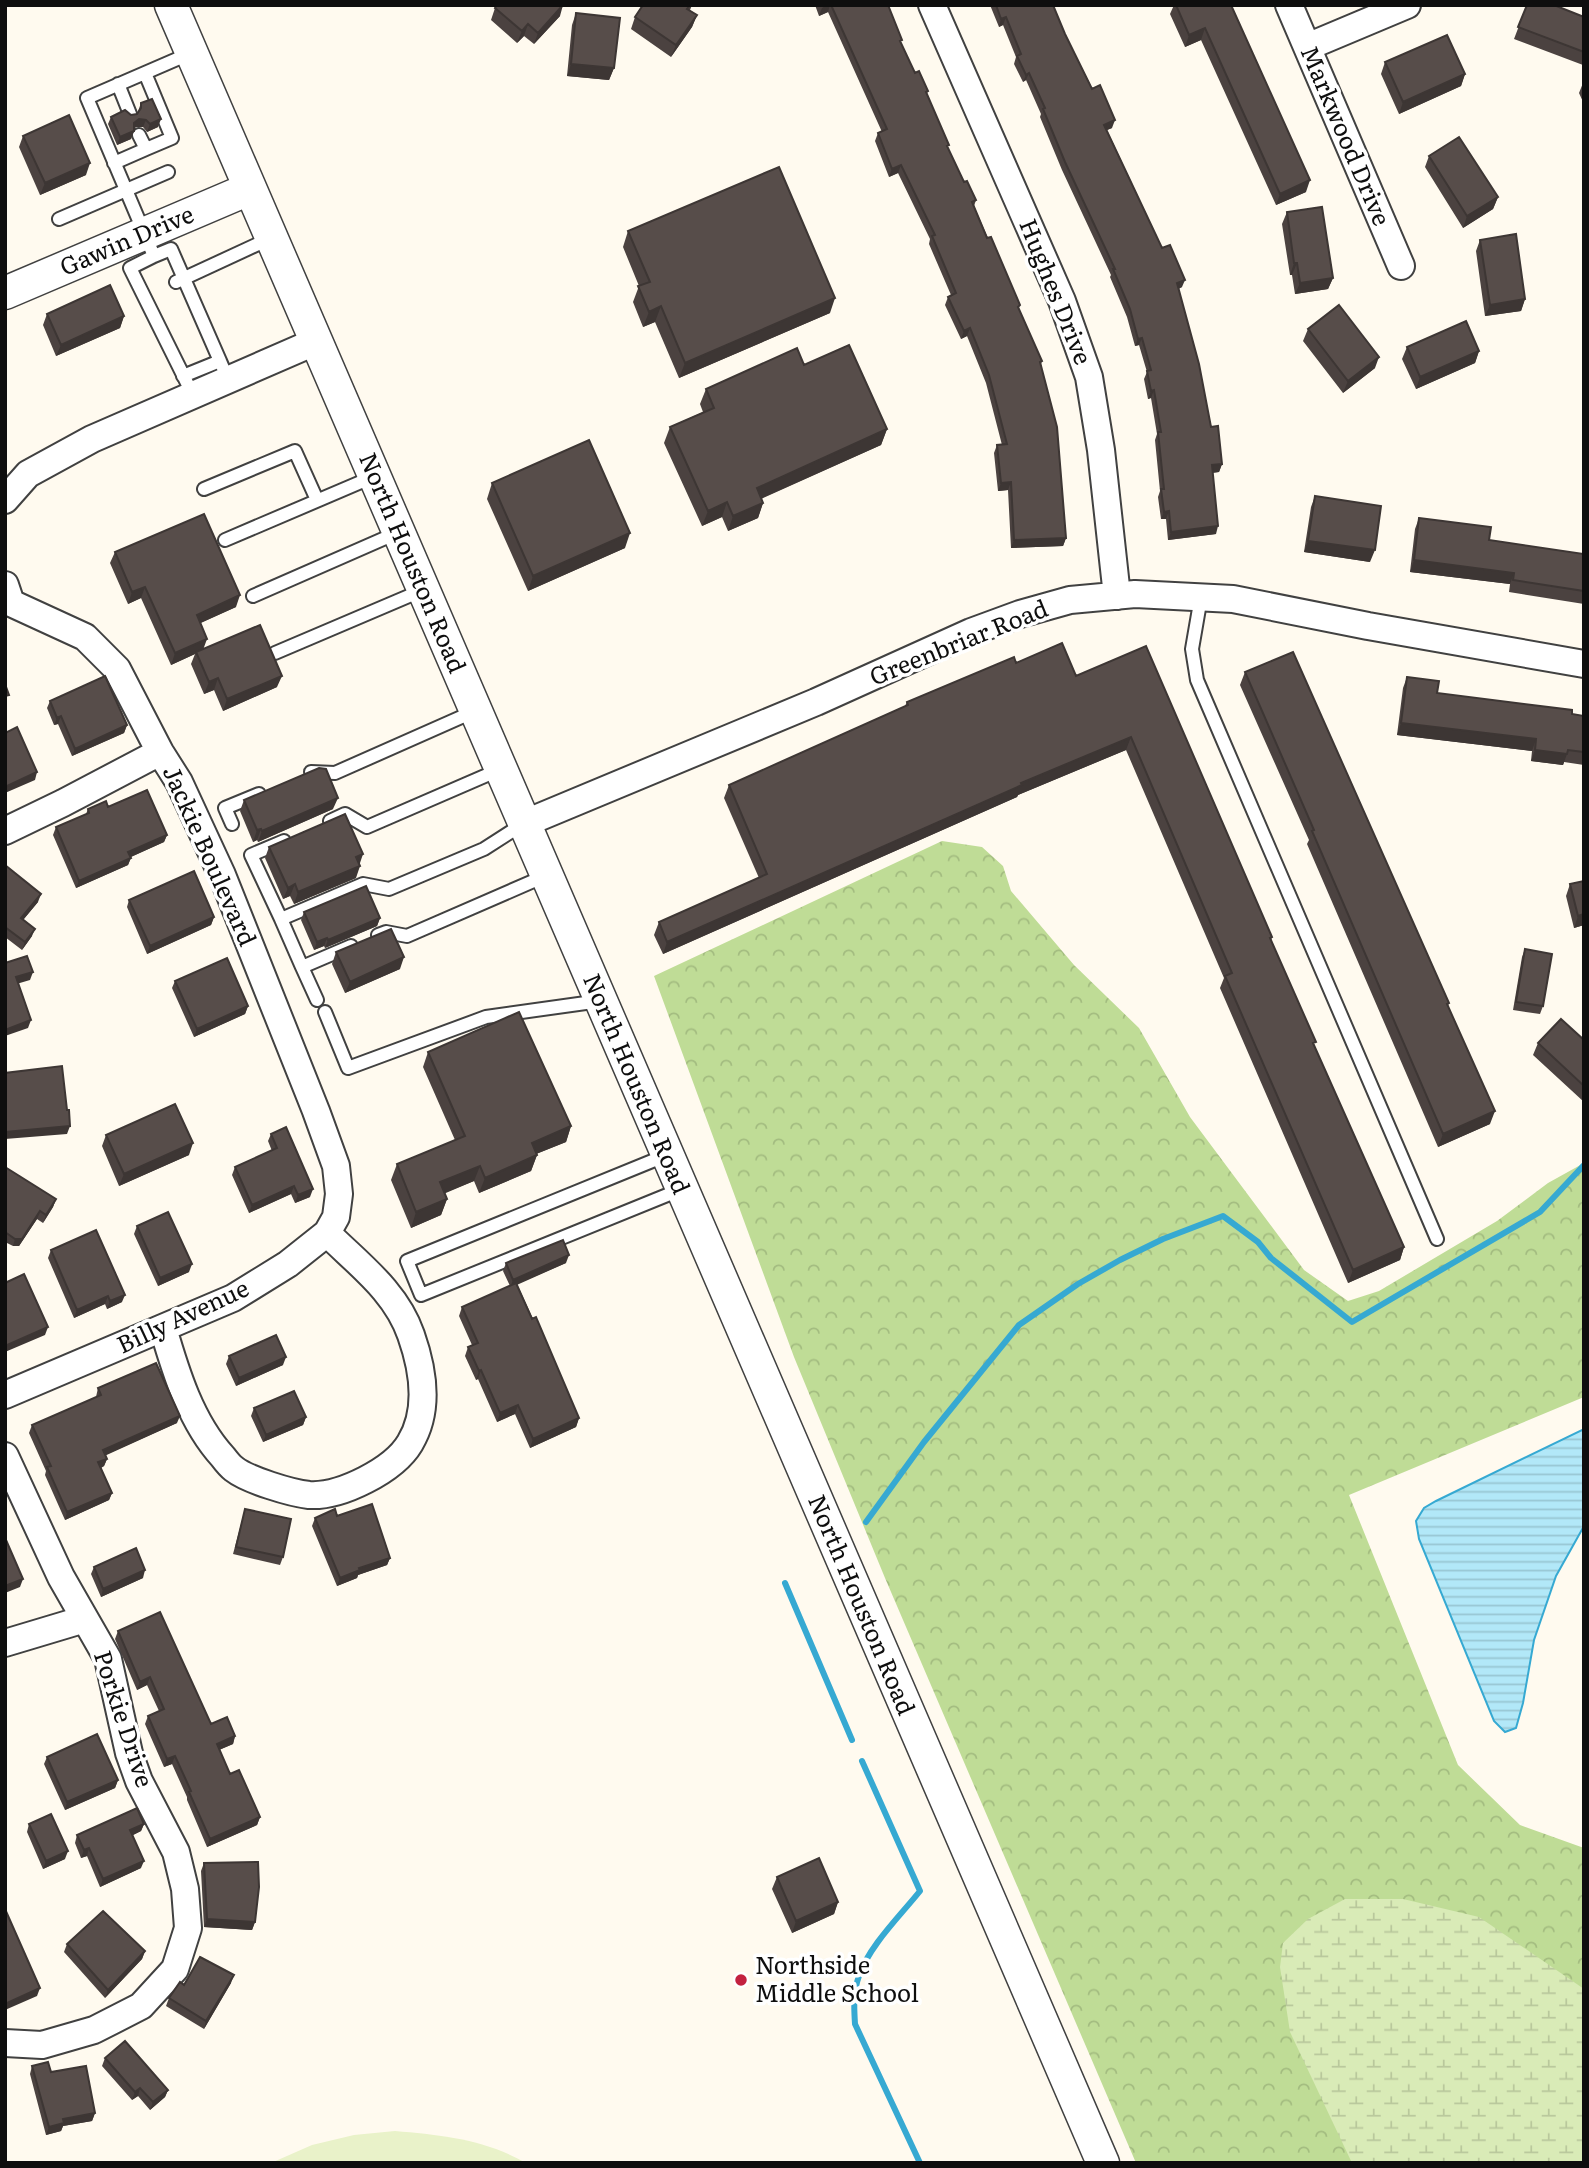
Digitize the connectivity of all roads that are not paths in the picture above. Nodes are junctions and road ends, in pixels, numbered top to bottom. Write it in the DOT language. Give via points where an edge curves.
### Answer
graph roads {
  1 [pos="171,5"];
  2 [pos="932,5"];
  3 [pos="1289,5"];
  4 [pos="1407,5"];
  5 [pos="1307,47"];
  6 [pos="191,52"];
  7 [pos="145,73"];
  8 [pos="118,84"];
  9 [pos="131,114"];
  10 [pos="139,135"];
  11 [pos="146,149"];
  12 [pos="114,163"];
  13 [pos="167,172"];
  14 [pos="249,189"];
  15 [pos="126,191"];
  16 [pos="59,219"];
  17 [pos="271,238"];
  18 [pos="149,245"];
  19 [pos="1401,266"];
  20 [pos="180,280"];
  21 [pos="5,293"];
  22 [pos="317,341"];
  23 [pos="224,371"];
  24 [pos="188,386"];
  25 [pos="375,476"];
  26 [pos="204,489"];
  27 [pos="5,500"];
  28 [pos="317,500"];
  29 [pos="399,532"];
  30 [pos="225,540"];
  31 [pos="423,590"];
  32 [pos="253,596"];
  33 [pos="1117,596"];
  34 [pos="1201,597"];
  35 [pos="7,598"];
  36 [pos="275,653"];
  37 [pos="1584,664"];
  38 [pos="475,711"];
  39 [pos="160,752"];
  40 [pos="501,769"];
  41 [pos="300,776"];
  42 [pos="275,787"];
  43 [pos="232,824"];
  44 [pos="322,824"];
  45 [pos="523,824"];
  46 [pos="5,831"];
  47 [pos="298,835"];
  48 [pos="546,876"];
  49 [pos="281,919"];
  50 [pos="302,967"];
  51 [pos="317,1000"];
  52 [pos="600,1001"];
  53 [pos="325,1012"];
  54 [pos="667,1155"];
  55 [pos="682,1189"];
  56 [pos="327,1233"];
  57 [pos="1437,1239"];
  58 [pos="163,1328"];
  59 [pos="5,1395"];
  60 [pos="5,1456"];
  61 [pos="85,1619"];
  62 [pos="5,1643"];
  63 [pos="5,2043"];
  64 [pos="1103,2163"];
  1 -- 6 [label="street, North Houston Road"];
  2 -- 33 [label="street, Hughes Drive" via="1062,301 1089,377"];
  3 -- 5 [label="street, Markwood Drive"];
  4 -- 5 [label="street"];
  5 -- 19 [label="street, Markwood Drive"];
  6 -- 7 [label="lane"];
  6 -- 14 [label="street, North Houston Road"];
  7 -- 8 [label="lane"];
  7 -- 11 [label="lane" via="172,138"];
  8 -- 9 [label="lane"];
  8 -- 12 [label="lane" via="87,98"];
  10 -- 11 [label="lane"];
  11 -- 12 [label="lane"];
  12 -- 15 [label="lane"];
  13 -- 15 [label="lane"];
  14 -- 17 [label="street, North Houston Road"];
  14 -- 18 [label="street, Gawin Drive"];
  15 -- 16 [label="lane"];
  15 -- 18 [label="lane"];
  17 -- 20 [label="lane"];
  17 -- 22 [label="street, North Houston Road"];
  18 -- 20 [label="lane" via="171,249"];
  18 -- 21 [label="street, Gawin Drive"];
  18 -- 24 [label="lane" via="130,268 162,319"];
  20 -- 23 [label="lane"];
  22 -- 23 [label="street"];
  22 -- 25 [label="street, North Houston Road"];
  23 -- 24 [label="street"];
  24 -- 27 [label="street" via="28,474"];
  25 -- 28 [label="lane"];
  25 -- 29 [label="street, North Houston Road"];
  26 -- 28 [label="lane" via="295,451"];
  28 -- 30 [label="lane"];
  29 -- 31 [label="street, North Houston Road"];
  29 -- 32 [label="lane"];
  31 -- 36 [label="lane"];
  31 -- 38 [label="street, North Houston Road"];
  33 -- 34 [label="street, Greenbriar Road"];
  33 -- 45 [label="street, Greenbriar Road" via="1070,600 971,632"];
  34 -- 37 [label="street, Greenbriar Road" via="1233,599"];
  34 -- 57 [label="lane" via="1192,649 1198,680"];
  35 -- 39 [label="street, Jackie Boulevard" via="85,636 117,669"];
  38 -- 40 [label="street, North Houston Road"];
  38 -- 41 [label="lane" via="335,773 313,771"];
  39 -- 46 [label="street"];
  39 -- 56 [label="street, Jackie Boulevard" via="222,875 337,1166 336,1216"];
  40 -- 44 [label="lane" via="367,827 345,814"];
  40 -- 45 [label="street, North Houston Road"];
  42 -- 43 [label="lane" via="225,808"];
  45 -- 48 [label="street, North Houston Road"];
  45 -- 49 [label="lane" via="484,849 389,889 363,884"];
  47 -- 49 [label="lane" via="251,855"];
  48 -- 50 [label="lane" via="407,936 386,932"];
  48 -- 52 [label="street, North Houston Road"];
  49 -- 50 [label="lane"];
  50 -- 51 [label="lane"];
  52 -- 53 [label="lane" via="486,1017 348,1069"];
  52 -- 54 [label="street, North Houston Road"];
  54 -- 55 [label="street, North Houston Road"];
  54 -- 55 [label="lane" via="407,1261 421,1295"];
  55 -- 64 [label="street, North Houston Road"];
  56 -- 58 [label="street, Billy Avenue" via="233,1298"];
  56 -- 58 [label="street" via="369,1271 395,1303 411,1333 424,1386 421,1416 410,1443 390,1465 331,1493 309,1495 234,1469 212,1445 193,1413"];
  58 -- 59 [label="street, Billy Avenue"];
  60 -- 61 [label="street, Porkie Drive"];
  61 -- 62 [label="street"];
  61 -- 63 [label="street, Porkie Drive" via="108,1659 139,1781 176,1852 188,1928 175,1969 142,2006 94,2030 42,2045"];
}
